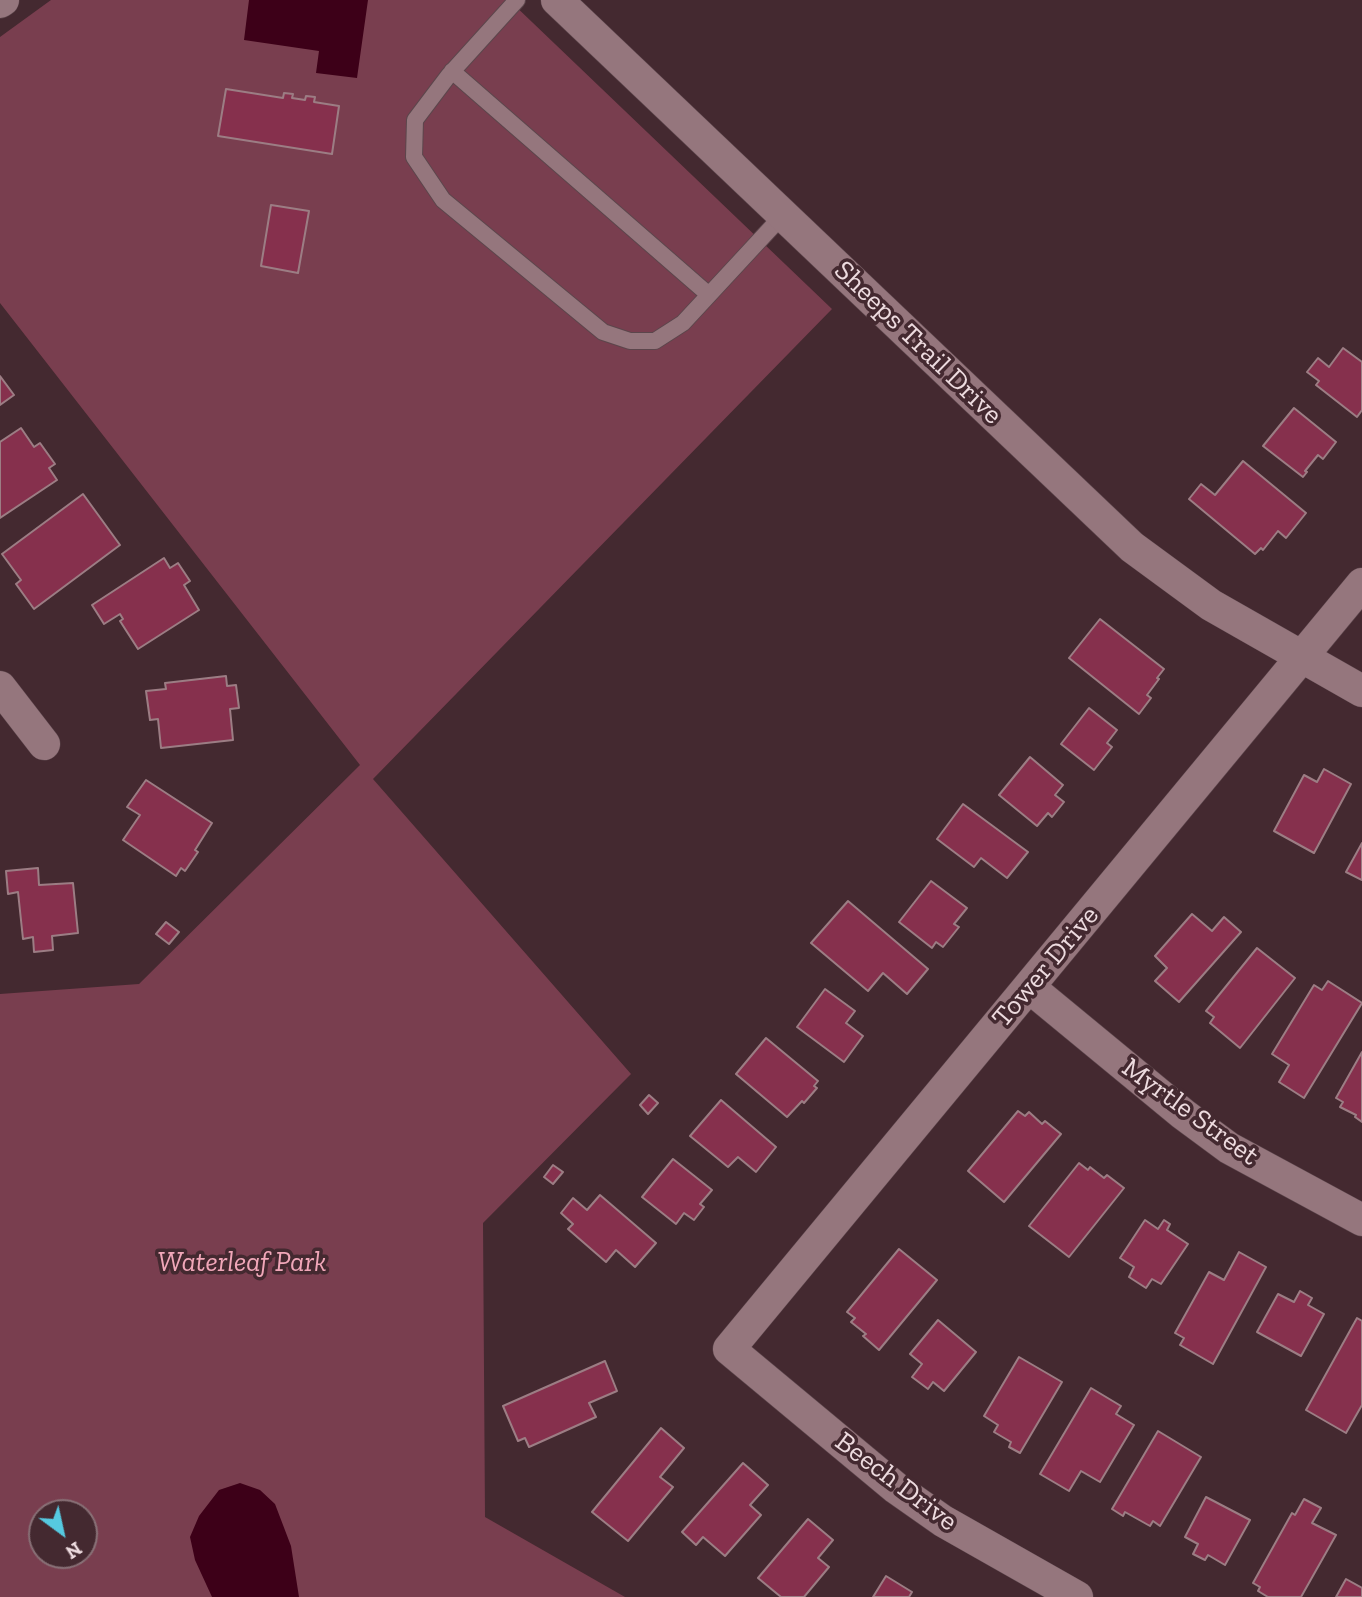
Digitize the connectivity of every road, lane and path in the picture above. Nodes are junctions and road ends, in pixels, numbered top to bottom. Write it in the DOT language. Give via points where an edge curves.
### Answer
graph roads {
  1 [pos="517,0"];
  2 [pos="557,0"];
  3 [pos="452,71"];
  4 [pos="783,215"];
  5 [pos="709,295"];
  6 [pos="1362,584"];
  7 [pos="1301,657"];
  8 [pos="0,687"];
  9 [pos="1362,691"];
  10 [pos="44,744"];
  11 [pos="1029,987"];
  12 [pos="1362,1220"];
  13 [pos="729,1349"];
  14 [pos="1077,1597"];
  1 -- 3 [label="lane"];
  2 -- 4 [label="street, Sheeps Trail Drive"];
  3 -- 5 [label="lane"];
  3 -- 5 [label="lane" via="415,120 414,157 443,200 603,332 630,341 655,341 683,323"];
  4 -- 5 [label="lane"];
  4 -- 7 [label="street, Sheeps Trail Drive" via="1132,547 1210,605"];
  6 -- 7 [label="street, Tower Drive"];
  7 -- 9 [label="street, Sheeps Trail Drive"];
  7 -- 11 [label="street, Tower Drive"];
  8 -- 10 [label="street"];
  11 -- 12 [label="street, Myrtle Street" via="1229,1148"];
  11 -- 13 [label="street, Tower Drive"];
  13 -- 14 [label="street, Beech Drive" via="933,1515"];
}
